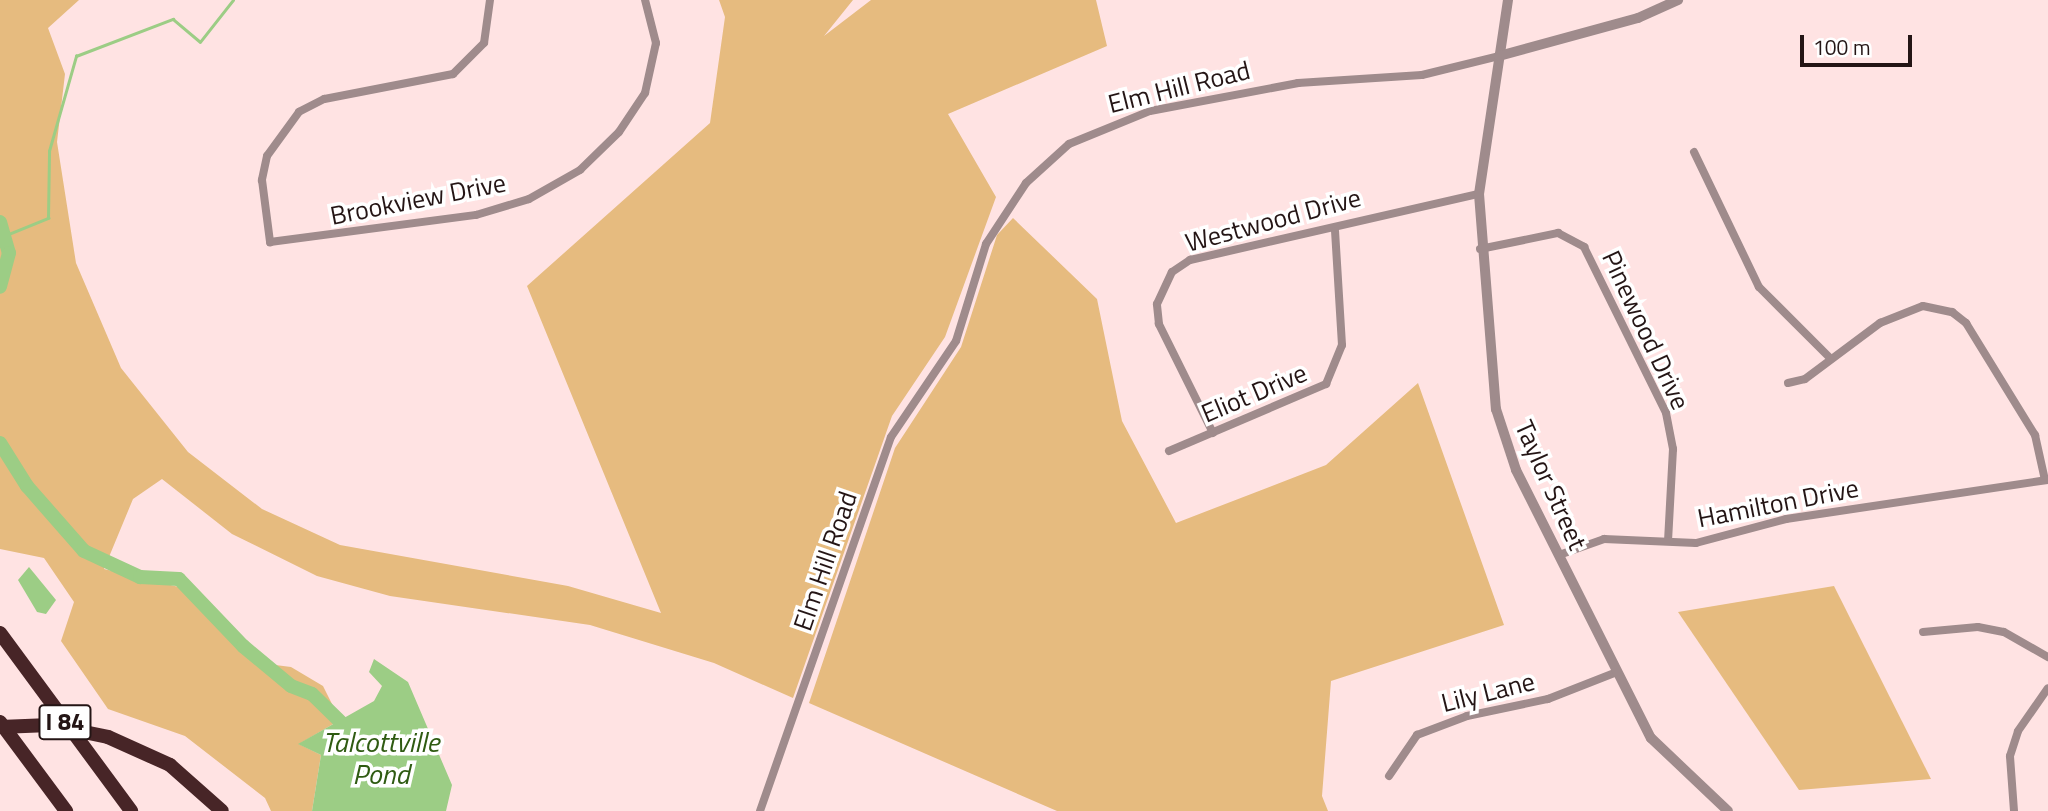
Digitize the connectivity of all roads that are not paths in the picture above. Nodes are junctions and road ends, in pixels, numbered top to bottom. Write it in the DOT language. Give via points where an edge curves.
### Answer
graph roads {
  1 [pos="490,0"];
  2 [pos="645,0"];
  3 [pos="1508,0"];
  4 [pos="1678,0"];
  5 [pos="1499,56"];
  6 [pos="1694,152"];
  7 [pos="1479,194"];
  8 [pos="1335,231"];
  9 [pos="1480,250"];
  10 [pos="1828,356"];
  11 [pos="1788,383"];
  12 [pos="1213,433"];
  13 [pos="1169,451"];
  14 [pos="2046,480"];
  15 [pos="1668,541"];
  16 [pos="1559,555"];
  17 [pos="1923,632"];
  18 [pos="0,633"];
  19 [pos="2048,657"];
  20 [pos="1616,672"];
  21 [pos="2048,688"];
  22 [pos="0,722"];
  23 [pos="35,724"];
  24 [pos="0,727"];
  25 [pos="1389,776"];
  26 [pos="128,808"];
  27 [pos="66,811"];
  28 [pos="222,811"];
  29 [pos="760,811"];
  30 [pos="1728,811"];
  31 [pos="2014,811"];
  1 -- 2 [label="street, Brookview Drive" via="484,43 453,74 324,99 299,112 264,168 261,212 270,242 489,212 579,170 619,132 645,93 656,43"];
  3 -- 5 [label="street, Taylor Street"];
  4 -- 5 [label="street, Elm Hill Road"];
  5 -- 7 [label="street, Taylor Street"];
  5 -- 29 [label="street, Elm Hill Road" via="1422,75 1298,82 1150,111 1069,144 1026,183 986,244 956,341 891,437"];
  6 -- 10 [label="street" via="1759,287"];
  7 -- 8 [label="street, Westwood Drive" via="1395,208"];
  7 -- 9 [label="street, Taylor Street"];
  8 -- 12 [label="street, Eliot Drive" via="1342,345 1332,375 1306,397"];
  8 -- 12 [label="street, Westwood Drive" via="1190,260 1162,285 1159,324"];
  9 -- 15 [label="street, Pinewood Drive" via="1558,233 1584,247 1665,413 1673,449"];
  9 -- 16 [label="street, Taylor Street" via="1496,409 1516,470"];
  10 -- 11 [label="street" via="1805,379"];
  10 -- 14 [label="street" via="1906,312 1935,305 1952,312 1966,323 2035,435"];
  12 -- 13 [label="street, Eliot Drive"];
  14 -- 15 [label="street, Hamilton Drive" via="1786,519 1696,543"];
  15 -- 16 [label="street, Hamilton Drive" via="1604,539"];
  16 -- 20 [label="street, Taylor Street"];
  17 -- 19 [label="street" via="1978,626 2004,632"];
  18 -- 26 [label="highway, I 84"];
  20 -- 25 [label="street, Lily Lane" via="1548,699 1467,716 1417,735"];
  20 -- 30 [label="street, Taylor Street" via="1651,738"];
  21 -- 31 [label="street" via="2018,731 2010,756"];
  22 -- 23 [label="highway, bridge"];
  22 -- 27 [label="highway, I 84"];
  23 -- 24 [label="highway, bridge"];
  23 -- 28 [label="highway, bridge" via="108,737 170,765"];
}
